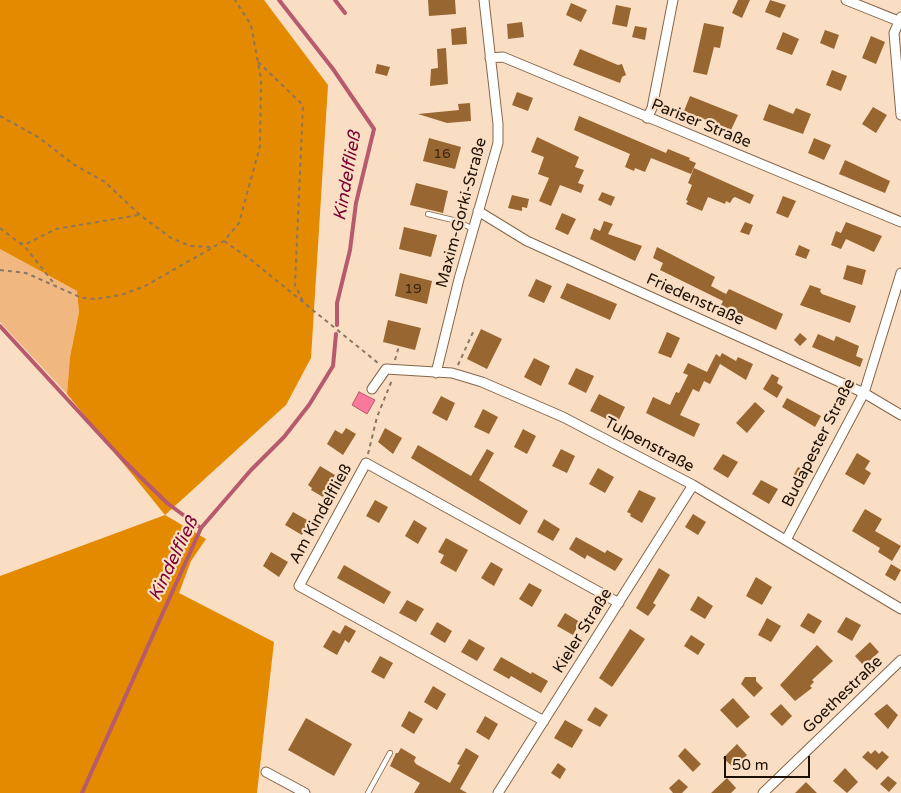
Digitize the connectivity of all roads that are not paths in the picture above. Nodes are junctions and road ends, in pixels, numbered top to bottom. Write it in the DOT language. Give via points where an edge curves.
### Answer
graph roads {
  1 [pos="484,0"];
  2 [pos="673,0"];
  3 [pos="846,0"];
  4 [pos="900,20"];
  5 [pos="490,58"];
  6 [pos="901,115"];
  7 [pos="647,118"];
  8 [pos="478,211"];
  9 [pos="428,214"];
  10 [pos="901,222"];
  11 [pos="473,228"];
  12 [pos="901,273"];
  13 [pos="436,372"];
  14 [pos="372,389"];
  15 [pos="864,393"];
  16 [pos="901,415"];
  17 [pos="693,485"];
  18 [pos="786,540"];
  19 [pos="619,603"];
  20 [pos="901,610"];
  21 [pos="901,660"];
  22 [pos="544,721"];
  23 [pos="390,753"];
  24 [pos="266,772"];
  25 [pos="304,793"];
  26 [pos="368,793"];
  27 [pos="498,793"];
  28 [pos="763,793"];
  1 -- 5 [label="street, Maxim-Gorki-Straße"];
  2 -- 7 [label="street" via="652,108"];
  3 -- 4 [label="street"];
  4 -- 6 [label="street" via="894,33"];
  5 -- 7 [label="street, Pariser Straße" via="503,57"];
  5 -- 8 [label="street, Maxim-Gorki-Straße" via="498,143"];
  7 -- 10 [label="street, Pariser Straße"];
  8 -- 11 [label="street, Maxim-Gorki-Straße"];
  8 -- 15 [label="street, Friedenstraße" via="528,240"];
  9 -- 11 [label="lane"];
  11 -- 13 [label="street, Maxim-Gorki-Straße"];
  12 -- 15 [label="street, Budapester Straße"];
  13 -- 14 [label="street, Tulpenstraße" via="386,369"];
  13 -- 17 [label="street, Tulpenstraße" via="482,382 563,417"];
  15 -- 16 [label="street, Friedenstraße"];
  15 -- 18 [label="street, Budapester Straße"];
  17 -- 18 [label="street, Tulpenstraße"];
  17 -- 19 [label="street, Kieler Straße"];
  18 -- 20 [label="street, Tulpenstraße"];
  19 -- 22 [label="street, Kieler Straße"];
  19 -- 22 [label="street, Am Kindelfließ" via="366,464 298,586"];
  21 -- 28 [label="street, Goethestraße"];
  22 -- 27 [label="street, Kieler Straße"];
  23 -- 26 [label="lane"];
  24 -- 25 [label="street"];
}
